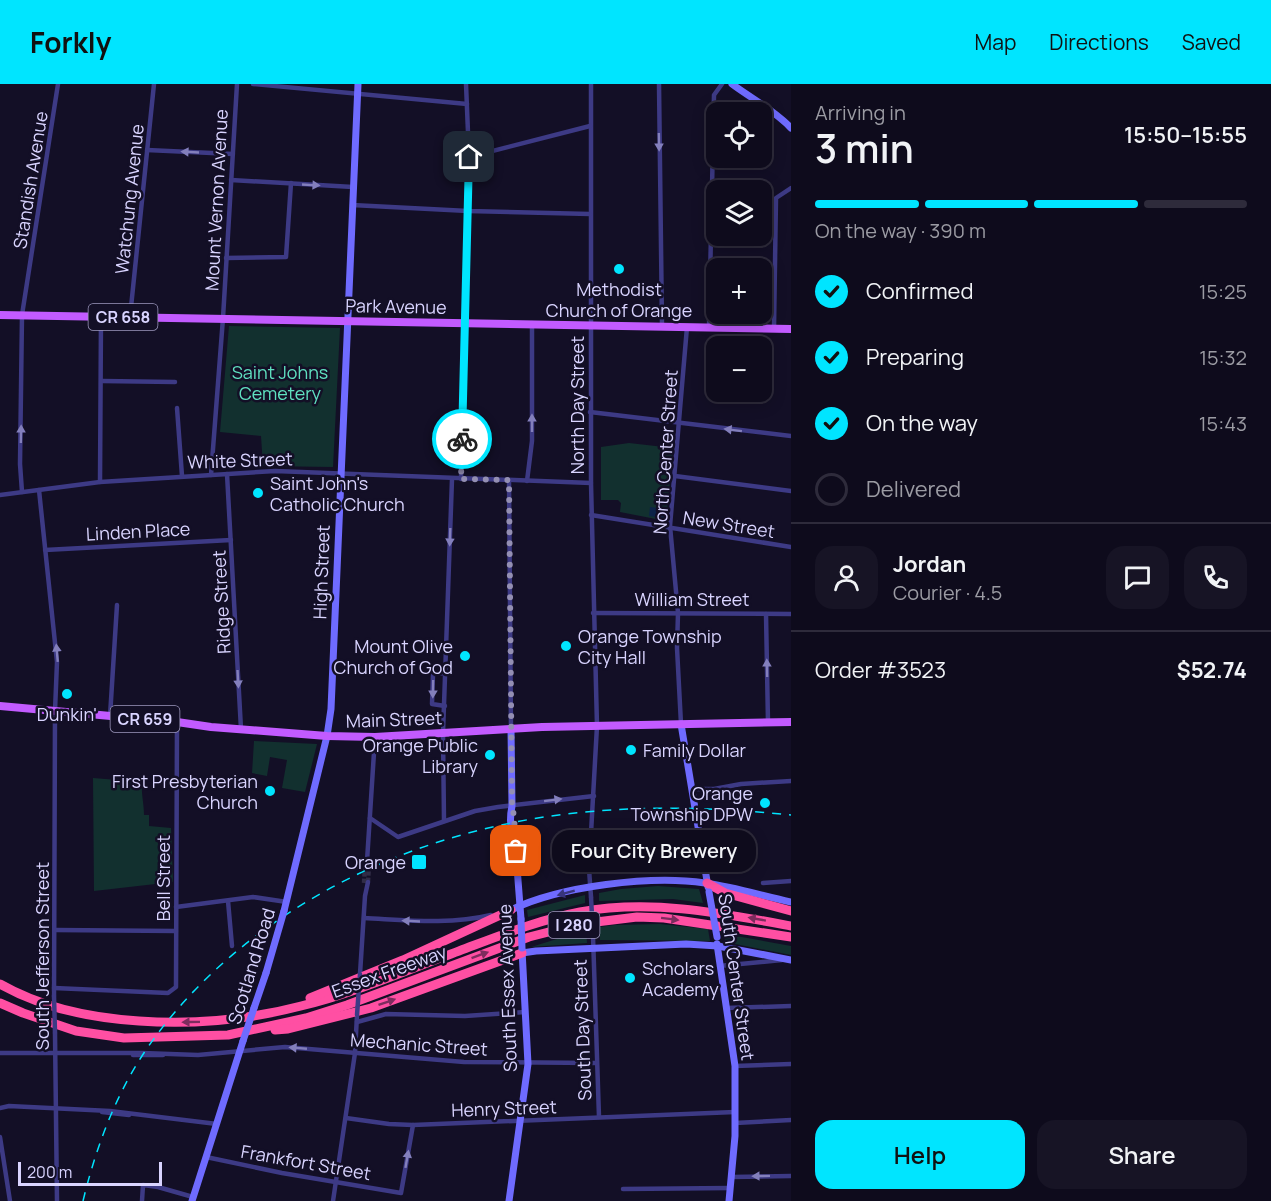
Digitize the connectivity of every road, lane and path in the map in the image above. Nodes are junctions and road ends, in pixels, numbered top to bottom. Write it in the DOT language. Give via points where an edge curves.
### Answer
graph roads {
  1 [pos="58,84"];
  2 [pos="154,84"];
  3 [pos="237,84"];
  4 [pos="253,84"];
  5 [pos="358,84"];
  6 [pos="466,84"];
  7 [pos="591,84"];
  8 [pos="659,84"];
  9 [pos="722,84"];
  10 [pos="732,84"];
  11 [pos="357,94"];
  12 [pos="467,104"];
  13 [pos="590,126"];
  14 [pos="791,128"];
  15 [pos="147,150"];
  16 [pos="233,154"];
  17 [pos="469,157"];
  18 [pos="231,180"];
  19 [pos="291,183"];
  20 [pos="353,187"];
  21 [pos="791,188"];
  22 [pos="352,205"];
  23 [pos="468,211"];
  24 [pos="590,214"];
  25 [pos="226,258"];
  26 [pos="0,315"];
  27 [pos="22,315"];
  28 [pos="101,316"];
  29 [pos="130,317"];
  30 [pos="223,318"];
  31 [pos="347,320"];
  32 [pos="465,322"];
  33 [pos="532,323"];
  34 [pos="590,324"];
  35 [pos="662,326"];
  36 [pos="687,327"];
  37 [pos="709,327"];
  38 [pos="774,329"];
  39 [pos="791,329"];
  40 [pos="102,381"];
  41 [pos="175,382"];
  42 [pos="177,408"];
  43 [pos="590,412"];
  44 [pos="679,423"];
  45 [pos="791,436"];
  46 [pos="227,474"];
  47 [pos="340,474"];
  48 [pos="211,475"];
  49 [pos="182,476"];
  50 [pos="675,476"];
  51 [pos="452,478"];
  52 [pos="461,479"];
  53 [pos="509,480"];
  54 [pos="527,481"];
  55 [pos="100,482"];
  56 [pos="591,483"];
  57 [pos="39,490"];
  58 [pos="791,491"];
  59 [pos="22,492"];
  60 [pos="0,495"];
  61 [pos="591,515"];
  62 [pos="670,528"];
  63 [pos="231,540"];
  64 [pos="791,548"];
  65 [pos="45,550"];
  66 [pos="117,605"];
  67 [pos="593,613"];
  68 [pos="678,613"];
  69 [pos="766,614"];
  70 [pos="791,614"];
  71 [pos="446,673"];
  72 [pos="0,706"];
  73 [pos="445,706"];
  74 [pos="55,711"];
  75 [pos="110,716"];
  76 [pos="177,722"];
  77 [pos="791,722"];
  78 [pos="768,723"];
  79 [pos="681,724"];
  80 [pos="597,726"];
  81 [pos="511,729"];
  82 [pos="241,730"];
  83 [pos="443,733"];
  84 [pos="327,736"];
  85 [pos="375,737"];
  86 [pos="791,781"];
  87 [pos="691,789"];
  88 [pos="594,796"];
  89 [pos="512,806"];
  90 [pos="370,818"];
  91 [pos="444,821"];
  92 [pos="700,847"];
  93 [pos="590,851"];
  94 [pos="367,864"];
  95 [pos="791,881"];
  96 [pos="366,883"];
  97 [pos="763,883"];
  98 [pos="590,888"];
  99 [pos="708,888"];
  100 [pos="228,901"];
  101 [pos="286,902"];
  102 [pos="791,902"];
  103 [pos="520,905"];
  104 [pos="176,907"];
  105 [pos="511,910"];
  106 [pos="791,911"];
  107 [pos="364,918"];
  108 [pos="791,926"];
  109 [pos="54,930"];
  110 [pos="176,931"];
  111 [pos="791,938"];
  112 [pos="232,946"];
  113 [pos="718,946"];
  114 [pos="593,948"];
  115 [pos="522,951"];
  116 [pos="789,960"];
  117 [pos="719,966"];
  118 [pos="0,984"];
  119 [pos="54,988"];
  120 [pos="0,1003"];
  121 [pos="791,1006"];
  122 [pos="726,1008"];
  123 [pos="525,1012"];
  124 [pos="270,1014"];
  125 [pos="357,1022"];
  126 [pos="228,1035"];
  127 [pos="241,1051"];
  128 [pos="0,1053"];
  129 [pos="56,1053"];
  130 [pos="355,1053"];
  131 [pos="596,1063"];
  132 [pos="528,1064"];
  133 [pos="791,1064"];
  134 [pos="735,1066"];
  135 [pos="0,1107"];
  136 [pos="56,1108"];
  137 [pos="735,1112"];
  138 [pos="346,1118"];
  139 [pos="599,1118"];
  140 [pos="791,1120"];
  141 [pos="519,1121"];
  142 [pos="735,1123"];
  143 [pos="218,1124"];
  144 [pos="413,1125"];
  145 [pos="0,1137"];
  146 [pos="207,1157"];
  147 [pos="791,1176"];
  148 [pos="731,1177"];
  149 [pos="336,1182"];
  150 [pos="730,1188"];
  151 [pos="623,1189"];
  152 [pos="192,1199"];
  153 [pos="10,1201"];
  154 [pos="57,1201"];
  155 [pos="142,1201"];
  156 [pos="333,1201"];
  157 [pos="509,1201"];
  158 [pos="729,1201"];
  1 -- 27 [label="street, Standish Avenue"];
  2 -- 15 [label="street, Watchung Avenue"];
  3 -- 16 [label="street, Mount Vernon Avenue"];
  4 -- 11 [label="street"];
  5 -- 11 [label="main road, High Street"];
  6 -- 12 [label="street"];
  7 -- 13 [label="street, North Day Street"];
  8 -- 35 [label="street, one-way"];
  9 -- 37 [label="street" via="714,95"];
  10 -- 14 [label="main road" via="775,112"];
  11 -- 12 [label="street"];
  11 -- 20 [label="main road, High Street"];
  12 -- 17 [label="street"];
  13 -- 17 [label="street"];
  13 -- 24 [label="street, North Day Street"];
  16 -- 15 [label="street, one-way"];
  15 -- 29 [label="street, Watchung Avenue"];
  16 -- 18 [label="street, Mount Vernon Avenue"];
  17 -- 23 [label="street"];
  18 -- 19 [label="street"];
  18 -- 25 [label="street, Mount Vernon Avenue"];
  19 -- 20 [label="street, one-way"];
  19 -- 25 [label="street" via="286,257"];
  20 -- 22 [label="main road, High Street"];
  21 -- 38 [label="street" via="776,198"];
  22 -- 23 [label="street"];
  22 -- 31 [label="main road, High Street"];
  23 -- 24 [label="street"];
  23 -- 32 [label="street"];
  24 -- 34 [label="street, North Day Street"];
  25 -- 30 [label="street, Mount Vernon Avenue"];
  26 -- 27 [label="main road, Park Avenue / CR 658"];
  27 -- 28 [label="main road, Park Avenue / CR 658"];
  59 -- 27 [label="street, Standish Avenue, one-way"];
  28 -- 29 [label="main road, Park Avenue / CR 658"];
  28 -- 40 [label="street"];
  29 -- 30 [label="main road, Park Avenue / CR 658"];
  30 -- 31 [label="main road, Park Avenue / CR 658"];
  30 -- 48 [label="street, Mount Vernon Avenue"];
  31 -- 32 [label="main road, Park Avenue / CR 658"];
  31 -- 47 [label="main road, High Street"];
  32 -- 33 [label="main road, Park Avenue / CR 658"];
  32 -- 52 [label="street"];
  33 -- 34 [label="main road, Park Avenue / CR 658"];
  54 -- 33 [label="street, one-way" via="532,441"];
  34 -- 35 [label="main road, Park Avenue / CR 658"];
  34 -- 43 [label="street, North Day Street"];
  35 -- 36 [label="main road, Park Avenue / CR 658"];
  36 -- 37 [label="main road, Park Avenue / CR 658"];
  36 -- 44 [label="street, North Center Street"];
  37 -- 38 [label="main road, Park Avenue / CR 658"];
  38 -- 39 [label="main road, Park Avenue / CR 658"];
  40 -- 41 [label="street"];
  40 -- 55 [label="street"];
  42 -- 49 [label="street"];
  43 -- 44 [label="street"];
  43 -- 56 [label="street, North Day Street"];
  45 -- 44 [label="street, one-way"];
  44 -- 50 [label="street, North Center Street"];
  46 -- 47 [label="street, White Street"];
  46 -- 48 [label="street, White Street"];
  46 -- 63 [label="street, Ridge Street"];
  47 -- 51 [label="street, White Street"];
  47 -- 84 [label="main road, High Street"];
  48 -- 49 [label="street, White Street"];
  49 -- 55 [label="street, White Street"];
  50 -- 58 [label="street"];
  50 -- 62 [label="street, North Center Street"];
  51 -- 52 [label="street, White Street"];
  51 -- 71 [label="street, one-way"];
  52 -- 53 [label="street, White Street"];
  53 -- 54 [label="street, White Street"];
  53 -- 81 [label="street"];
  54 -- 56 [label="street, White Street"];
  55 -- 57 [label="street, White Street"];
  56 -- 61 [label="street, North Day Street"];
  57 -- 59 [label="street, White Street"];
  57 -- 65 [label="street, South Jefferson Street"];
  59 -- 60 [label="street, White Street"];
  61 -- 62 [label="street, New Street"];
  61 -- 67 [label="street, North Day Street"];
  62 -- 64 [label="street, New Street"];
  62 -- 68 [label="street, North Center Street"];
  63 -- 65 [label="street, Linden Place"];
  63 -- 82 [label="street, Ridge Street, one-way"];
  74 -- 65 [label="street, South Jefferson Street, one-way" via="57,663"];
  66 -- 75 [label="street"];
  67 -- 68 [label="street, William Street"];
  67 -- 80 [label="street, North Day Street"];
  68 -- 69 [label="street, William Street"];
  68 -- 79 [label="street, North Center Street"];
  69 -- 70 [label="street, William Street"];
  78 -- 69 [label="street, one-way"];
  71 -- 73 [label="street"];
  71 -- 73 [label="street, one-way" via="433,674 432,704"];
  72 -- 74 [label="main road, Main Street / CR 659"];
  73 -- 83 [label="street"];
  74 -- 75 [label="main road, Main Street / CR 659"];
  74 -- 109 [label="street, South Jefferson Street"];
  75 -- 76 [label="main road, Main Street / CR 659"];
  76 -- 82 [label="main road, Main Street / CR 659"];
  76 -- 104 [label="street, Bell Street"];
  77 -- 78 [label="main road, Main Street"];
  78 -- 79 [label="main road, Main Street"];
  79 -- 80 [label="main road, Main Street"];
  79 -- 87 [label="main road, South Center Street"];
  80 -- 81 [label="main road, Main Street"];
  80 -- 88 [label="street, South Day Street"];
  81 -- 83 [label="main road, Main Street"];
  81 -- 89 [label="main road, South Essex Avenue"];
  82 -- 84 [label="main road, Main Street / CR 659"];
  83 -- 85 [label="main road, Main Street"];
  83 -- 91 [label="street"];
  84 -- 85 [label="main road, Main Street"];
  84 -- 101 [label="main road, Scotland Road"];
  85 -- 90 [label="street"];
  86 -- 87 [label="street"];
  87 -- 92 [label="main road, South Center Street"];
  89 -- 88 [label="street, one-way"];
  88 -- 93 [label="street, South Day Street"];
  89 -- 91 [label="street" via="475,811"];
  89 -- 103 [label="main road, South Essex Avenue" via="511,834"];
  90 -- 91 [label="street" via="398,837"];
  90 -- 94 [label="street"];
  92 -- 93 [label="street"];
  92 -- 99 [label="main road, South Center Street"];
  93 -- 98 [label="street, South Day Street"];
  95 -- 97 [label="street"];
  96 -- 107 [label="street"];
  98 -- 99 [label="main road" via="662,880"];
  98 -- 103 [label="main road, one-way"];
  98 -- 114 [label="street, South Day Street, bridge"];
  99 -- 102 [label="main road"];
  99 -- 106 [label="highway"];
  99 -- 113 [label="main road, South Center Street, bridge"];
  100 -- 101 [label="street" via="265,898"];
  100 -- 104 [label="street"];
  100 -- 112 [label="street"];
  101 -- 127 [label="main road, Scotland Road, bridge"];
  103 -- 105 [label="main road"];
  103 -- 115 [label="main road, South Essex Avenue, bridge"];
  104 -- 110 [label="street, Bell Street"];
  105 -- 107 [label="street, one-way" via="447,921"];
  105 -- 124 [label="highway" via="403,960"];
  107 -- 125 [label="street, bridge"];
  108 -- 124 [label="highway, Essex Freeway / I 280, one-way" via="665,906 580,912"];
  109 -- 110 [label="street"];
  109 -- 119 [label="street, South Jefferson Street"];
  110 -- 119 [label="street, Bell Street" via="176,987 168,993"];
  126 -- 111 [label="highway, Essex Freeway / I 280, one-way" via="306,1018 529,937 580,924 664,918"];
  113 -- 114 [label="main road"];
  113 -- 116 [label="main road"];
  113 -- 117 [label="main road, South Center Street"];
  114 -- 115 [label="main road"];
  114 -- 131 [label="street, South Day Street"];
  115 -- 123 [label="main road, South Essex Avenue"];
  126 -- 115 [label="highway, one-way" via="288,1029 371,1008"];
  116 -- 117 [label="street"];
  117 -- 122 [label="main road, South Center Street"];
  124 -- 118 [label="highway, Essex Freeway / I 280, one-way" via="188,1023 105,1019 69,1011"];
  119 -- 129 [label="street, South Jefferson Street, bridge"];
  120 -- 126 [label="highway, Essex Freeway / I 280" via="76,1031 124,1038"];
  121 -- 122 [label="street"];
  122 -- 134 [label="main road, South Center Street"];
  123 -- 125 [label="street" via="465,1016 386,1014"];
  123 -- 132 [label="main road, South Essex Avenue"];
  125 -- 130 [label="street"];
  127 -- 129 [label="street, Mechanic Street" via="213,1055"];
  130 -- 127 [label="street, Mechanic Street, one-way" via="285,1047"];
  127 -- 143 [label="main road, Scotland Road"];
  128 -- 129 [label="street, Mechanic Street"];
  129 -- 136 [label="street, South Jefferson Street"];
  130 -- 132 [label="street, Mechanic Street"];
  130 -- 138 [label="street"];
  131 -- 132 [label="street, Mechanic Street"];
  131 -- 139 [label="street, South Day Street"];
  132 -- 141 [label="main road, South Essex Avenue"];
  133 -- 134 [label="street"];
  134 -- 137 [label="main road, South Center Street"];
  135 -- 136 [label="street"];
  136 -- 143 [label="street"];
  136 -- 154 [label="street, South Jefferson Street"];
  137 -- 139 [label="street, Henry Street"];
  137 -- 142 [label="main road, South Center Street"];
  138 -- 144 [label="street, Henry Street"];
  138 -- 149 [label="street"];
  139 -- 141 [label="street, Henry Street"];
  140 -- 142 [label="street"];
  141 -- 144 [label="street, Henry Street"];
  141 -- 157 [label="main road, South Essex Avenue"];
  142 -- 148 [label="main road, South Center Street"];
  143 -- 146 [label="main road, Scotland Road"];
  149 -- 144 [label="street, Frankfort Street, one-way" via="401,1193"];
  145 -- 153 [label="street"];
  146 -- 149 [label="street, Frankfort Street"];
  146 -- 152 [label="main road, Scotland Road"];
  147 -- 148 [label="street, one-way"];
  148 -- 150 [label="main road, South Center Street"];
  149 -- 156 [label="street"];
  150 -- 151 [label="street"];
  150 -- 158 [label="main road, South Center Street"];
  152 -- 155 [label="street" via="143,1185"];
}
